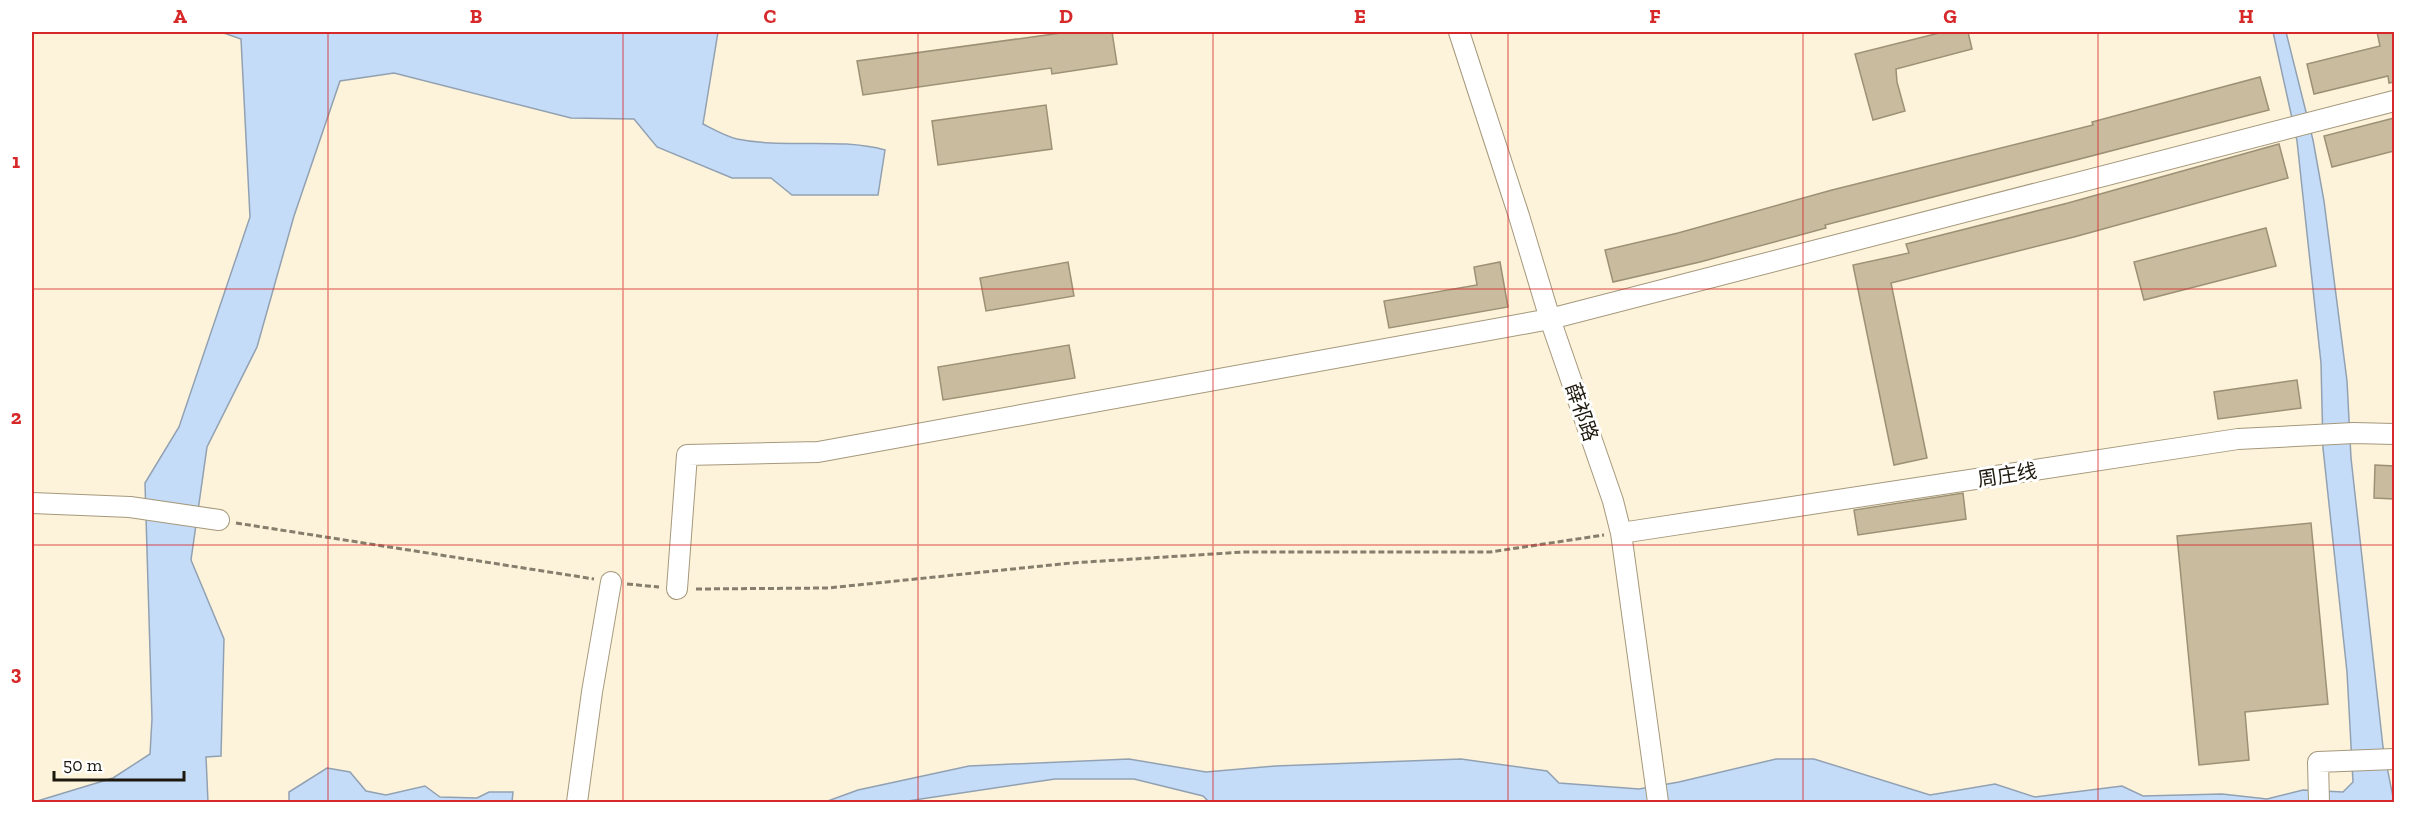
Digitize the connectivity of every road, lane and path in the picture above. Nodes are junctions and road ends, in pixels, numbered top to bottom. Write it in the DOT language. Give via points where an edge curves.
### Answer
graph roads {
  1 [pos="1459,32"];
  2 [pos="2394,101"];
  3 [pos="1550,319"];
  4 [pos="2394,434"];
  5 [pos="32,503"];
  6 [pos="219,520"];
  7 [pos="1621,533"];
  8 [pos="610,582"];
  9 [pos="677,589"];
  10 [pos="2394,759"];
  11 [pos="577,802"];
  12 [pos="1658,802"];
  13 [pos="2319,802"];
  1 -- 3 [label="street, 薛祁路"];
  2 -- 3 [label="street"];
  3 -- 7 [label="street, 薛祁路"];
  3 -- 9 [label="street" via="818,452 687,455"];
  4 -- 7 [label="street, 周庄线" via="2354,432 2238,440"];
  5 -- 6 [label="street" via="130,507"];
  6 -- 8 [label="path"];
  7 -- 9 [label="path" via="1490,552 1244,552 1071,563 828,588"];
  7 -- 12 [label="street, 薛祁路"];
  8 -- 9 [label="path"];
  8 -- 11 [label="street"];
  10 -- 13 [label="street" via="2318,762"];
}
